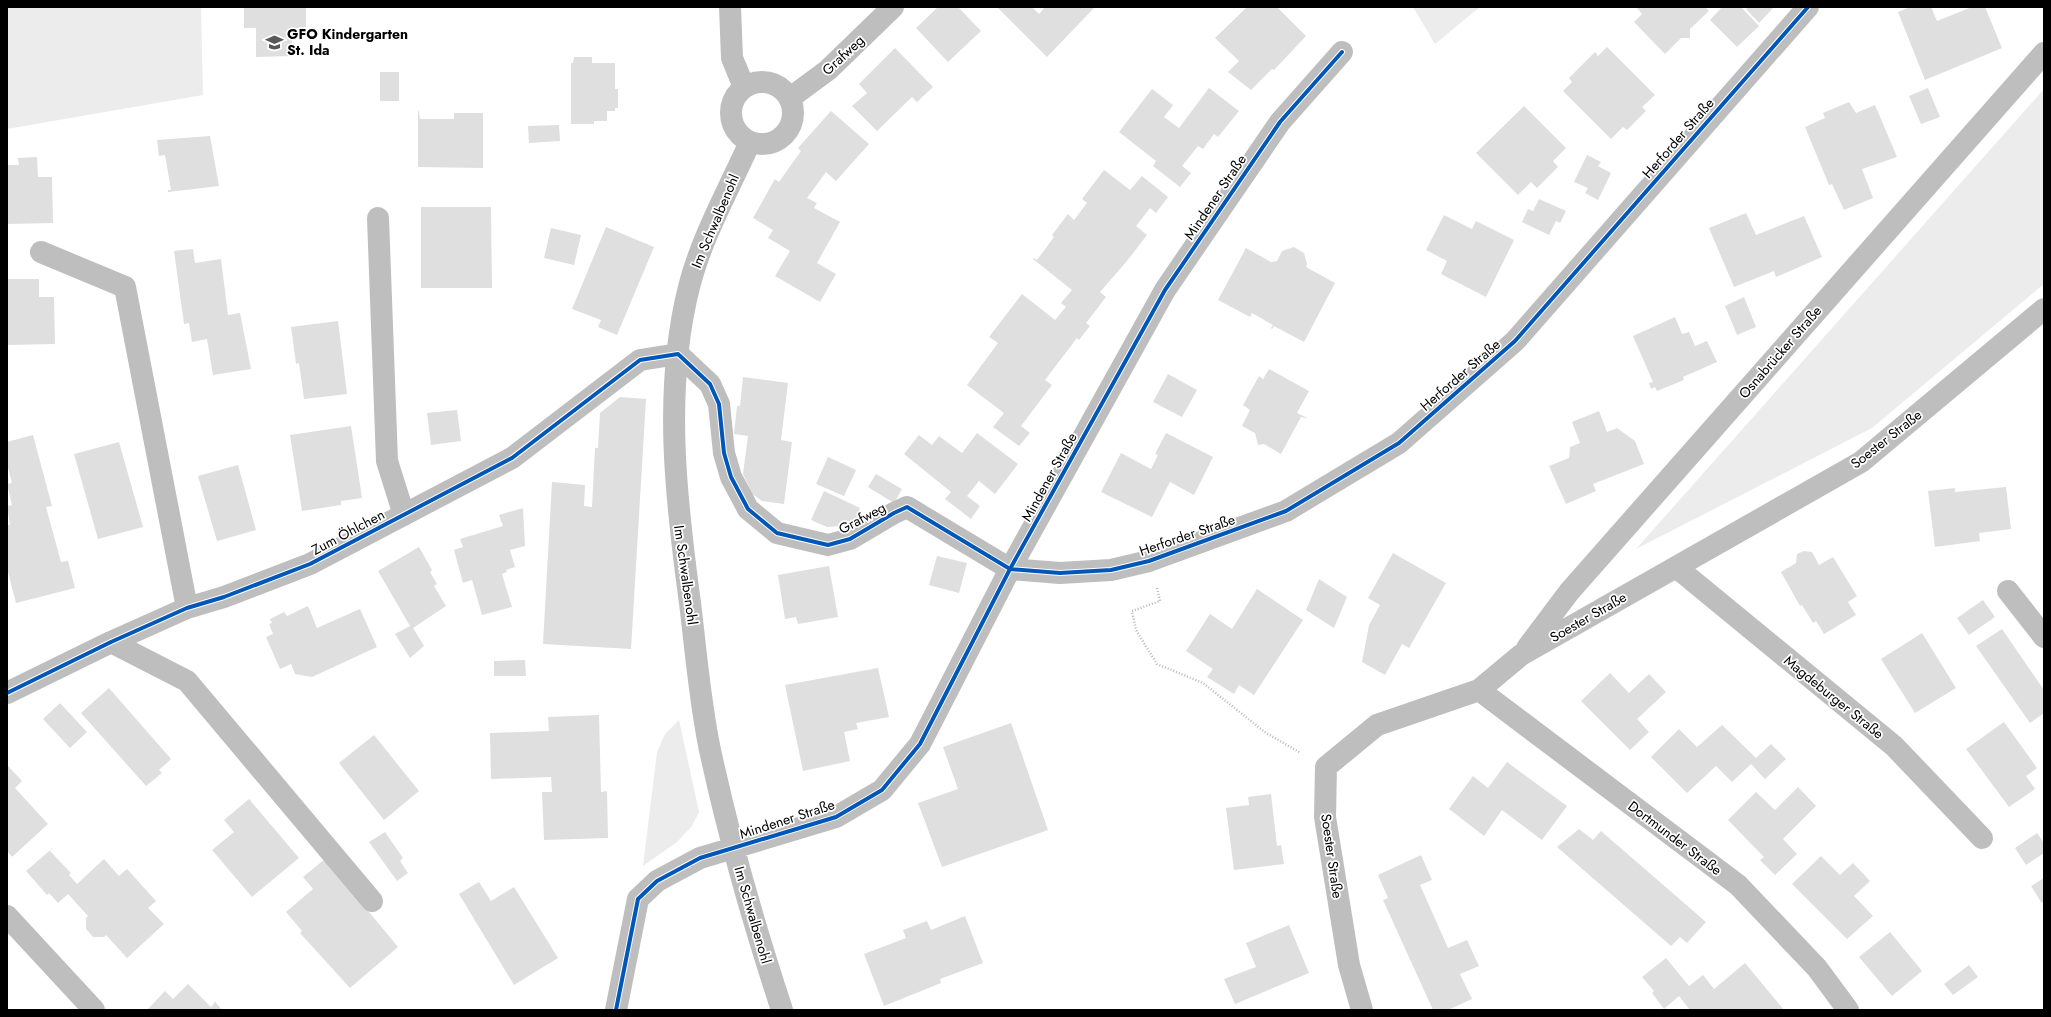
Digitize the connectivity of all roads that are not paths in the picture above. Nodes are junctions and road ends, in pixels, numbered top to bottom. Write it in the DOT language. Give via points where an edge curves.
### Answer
graph roads {
  1 [pos="730,7"];
  2 [pos="893,7"];
  3 [pos="1808,7"];
  4 [pos="1342,52"];
  5 [pos="2044,52"];
  6 [pos="744,88"];
  7 [pos="790,98"];
  8 [pos="750,142"];
  9 [pos="378,218"];
  10 [pos="41,252"];
  11 [pos="2044,309"];
  12 [pos="678,354"];
  13 [pos="404,515"];
  14 [pos="1676,567"];
  15 [pos="1010,569"];
  16 [pos="2008,591"];
  17 [pos="187,608"];
  18 [pos="2044,637"];
  19 [pos="111,642"];
  20 [pos="1521,655"];
  21 [pos="1479,690"];
  22 [pos="7,693"];
  23 [pos="1982,838"];
  24 [pos="733,848"];
  25 [pos="372,901"];
  26 [pos="7,916"];
  27 [pos="94,1010"];
  28 [pos="616,1010"];
  29 [pos="782,1010"];
  30 [pos="1362,1010"];
  31 [pos="1848,1010"];
  1 -- 6 [label="street" via="732,58"];
  2 -- 7 [label="street, Grafweg" via="828,70"];
  3 -- 15 [label="street, Herforder Straße" via="1515,341 1399,443 1286,511 1149,561 1111,570 1060,573"];
  4 -- 15 [label="street, Mindener Straße" via="1280,122 1165,290"];
  5 -- 20 [label="street, Osnabrücker Straße" via="1569,592"];
  6 -- 7 [label="street" via="761,82 769,83 784,91"];
  6 -- 8 [label="street" via="737,94 731,112 736,130"];
  7 -- 8 [label="street" via="794,117 786,134 769,144"];
  8 -- 12 [label="street, Im Schwalbenohl" via="700,250 689,288"];
  9 -- 13 [label="street, Zum Öhlchen" via="387,461"];
  10 -- 17 [label="street" via="124,287"];
  11 -- 14 [label="street, Soester Straße" via="1861,462"];
  12 -- 13 [label="street, Zum Öhlchen" via="640,360 512,458"];
  12 -- 15 [label="street, Grafweg" via="710,384 719,404 724,453 731,476 748,510 776,533 828,545 850,539 907,507"];
  12 -- 24 [label="street, Im Schwalbenohl" via="674,426 679,522 710,748"];
  13 -- 17 [label="street, Zum Öhlchen" via="310,564"];
  14 -- 20 [label="street, Soester Straße"];
  14 -- 23 [label="street, Magdeburger Straße" via="1894,746"];
  15 -- 24 [label="street, Mindener Straße" via="920,744 882,790 836,817"];
  16 -- 18 [label="street"];
  17 -- 19 [label="street, Zum Öhlchen"];
  19 -- 22 [label="street, Zum Öhlchen"];
  19 -- 25 [label="street" via="187,681"];
  20 -- 21 [label="street, Soester Straße"];
  21 -- 30 [label="street, Soester Straße" via="1377,725 1326,767 1324,817 1349,965"];
  21 -- 31 [label="street, Dortmunder Straße" via="1738,885 1817,968"];
  24 -- 28 [label="street, Mindener Straße" via="700,858 675,871 657,881 638,899"];
  24 -- 29 [label="street, Im Schwalbenohl"];
  26 -- 27 [label="street"];
}
